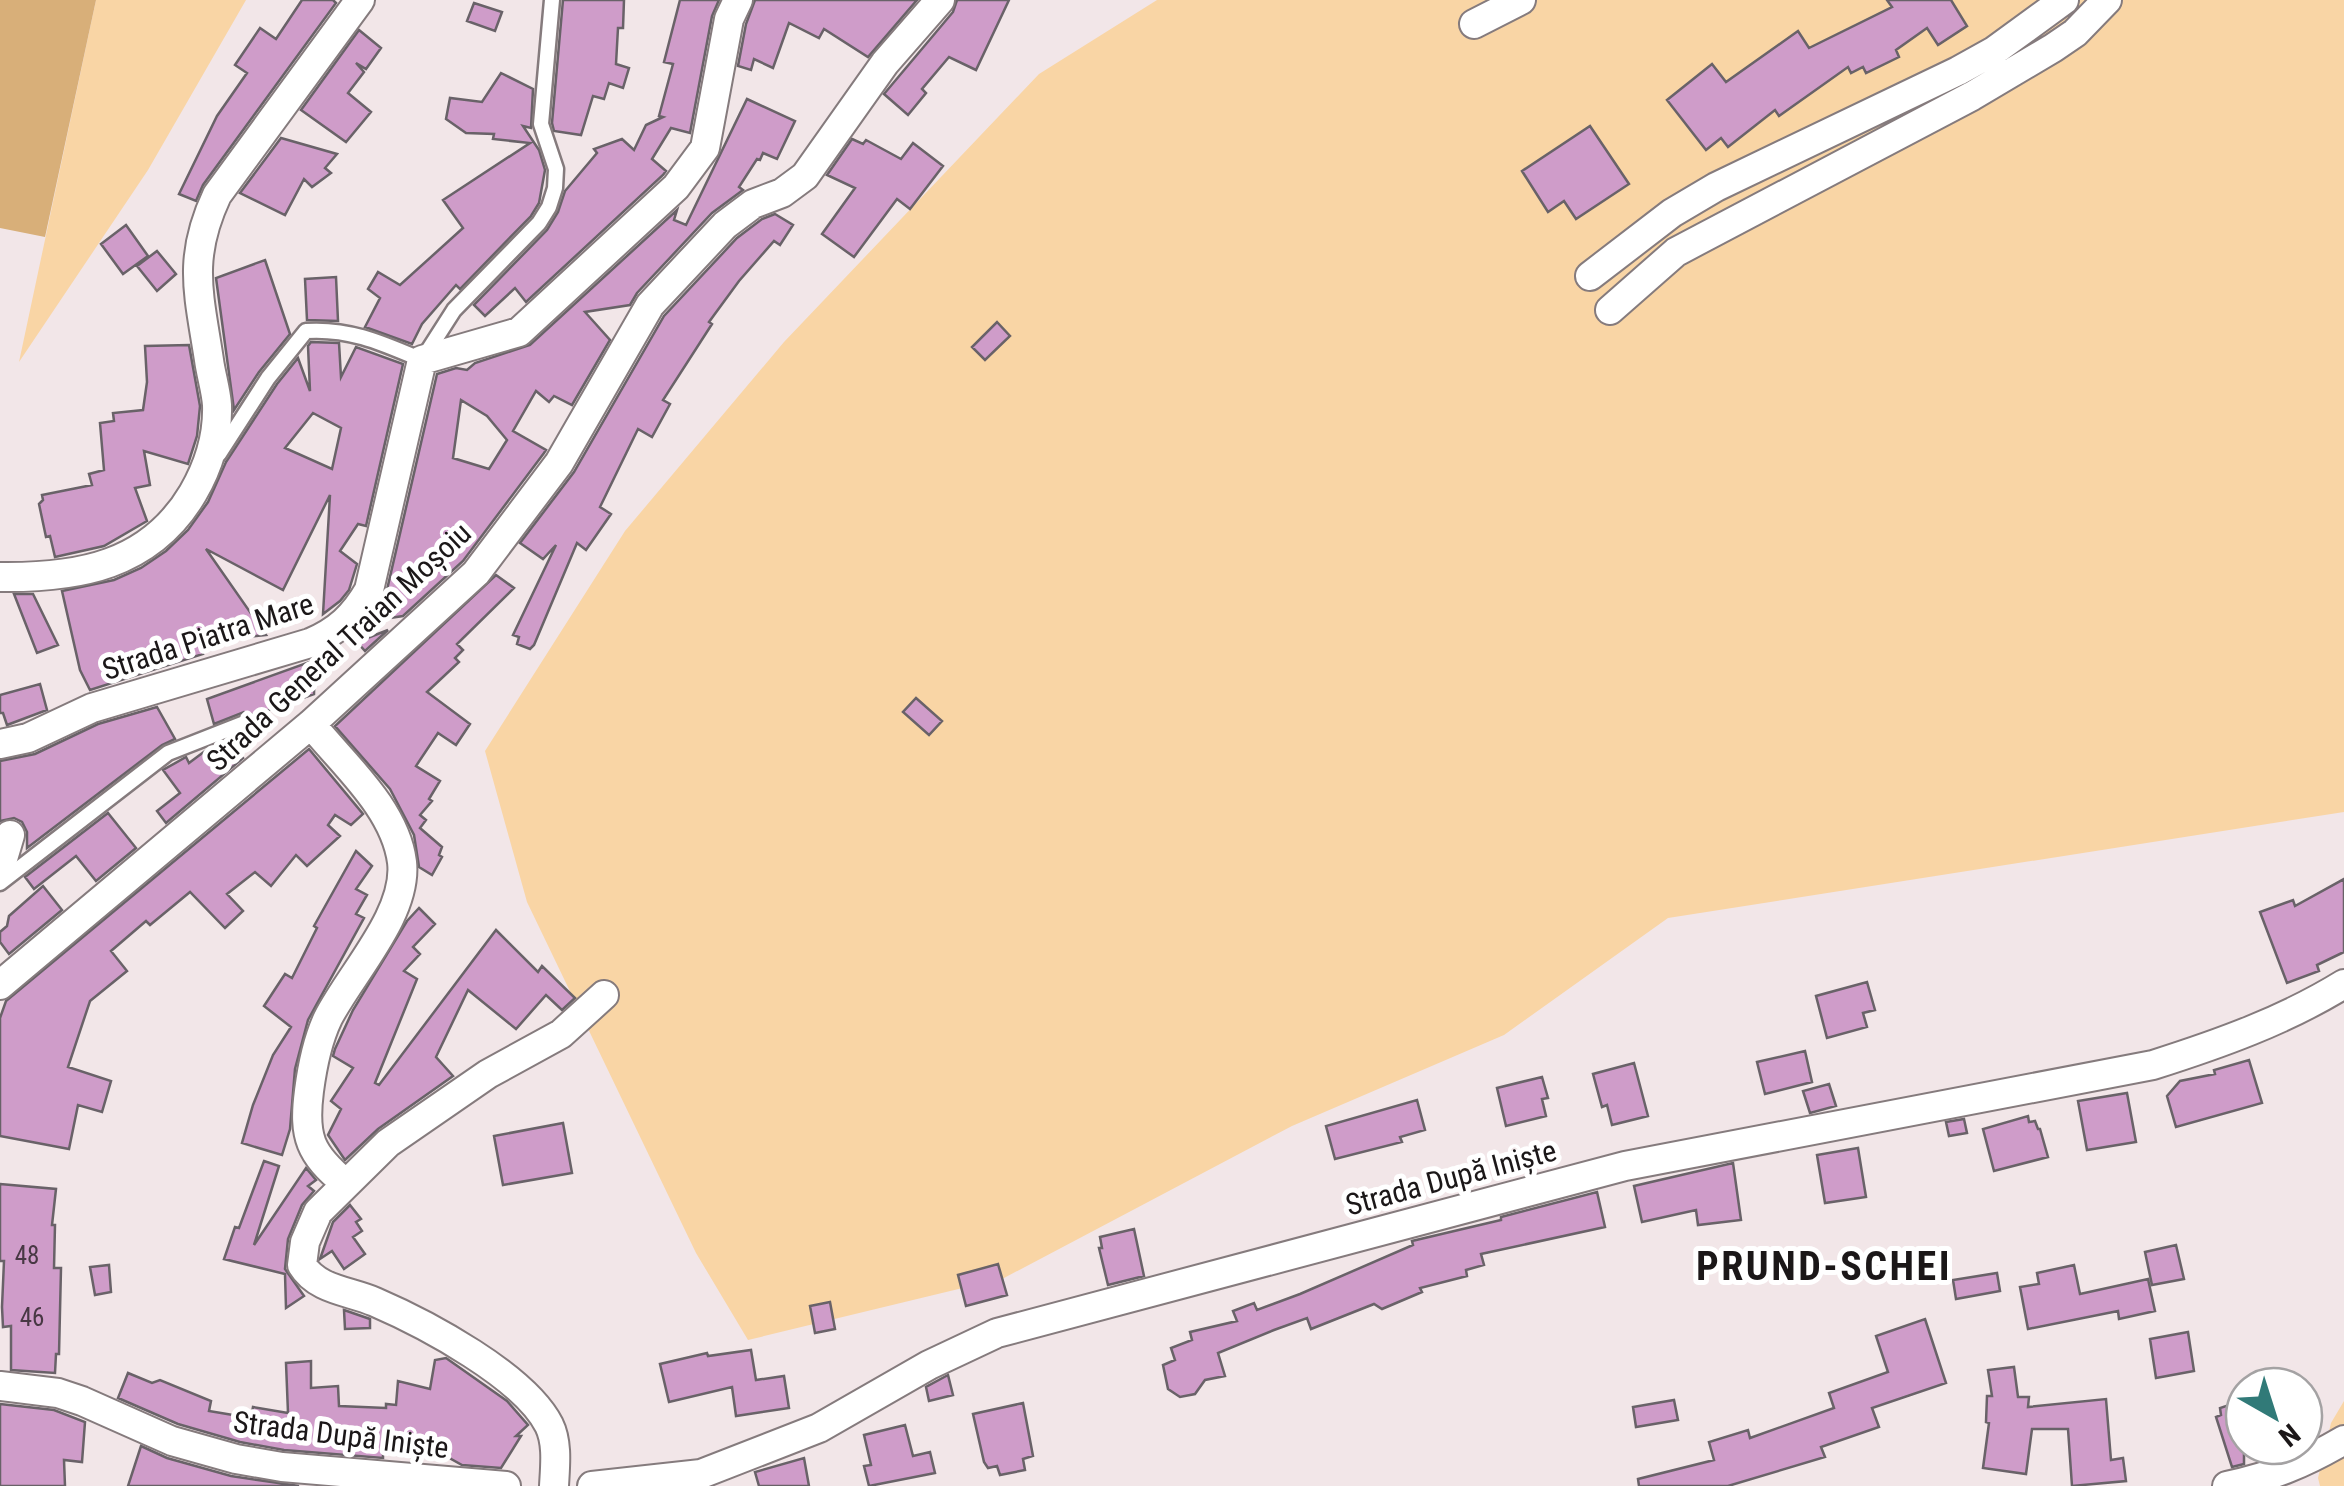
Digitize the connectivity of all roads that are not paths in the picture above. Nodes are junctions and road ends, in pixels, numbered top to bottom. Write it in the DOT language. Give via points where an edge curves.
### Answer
graph roads {
  1 [pos="360,0"];
  2 [pos="552,0"];
  3 [pos="738,0"];
  4 [pos="940,0"];
  5 [pos="1522,0"];
  6 [pos="2064,0"];
  7 [pos="2107,0"];
  8 [pos="1474,24"];
  9 [pos="1590,276"];
  10 [pos="1610,310"];
  11 [pos="422,360"];
  12 [pos="201,480"];
  13 [pos="0,577"];
  14 [pos="247,722"];
  15 [pos="311,724"];
  16 [pos="0,744"];
  17 [pos="10,835"];
  18 [pos="0,869"];
  19 [pos="0,883"];
  20 [pos="2344,984"];
  21 [pos="0,985"];
  22 [pos="604,995"];
  23 [pos="346,1183"];
  24 [pos="0,1386"];
  25 [pos="2344,1440"];
  26 [pos="506,1486"];
  27 [pos="554,1486"];
  28 [pos="592,1486"];
  29 [pos="2227,1486"];
  1 -- 12 [label="street" via="202,226 197,284 217,405"];
  2 -- 11 [label="lane, Strada Piatra Mare" via="542,124 556,169 549,207 454,310"];
  3 -- 11 [label="street" via="705,148 676,187 519,332"];
  4 -- 15 [label="street, Strada General Traian Moșoiu" via="885,63 806,176 725,224 650,306 559,462 476,573"];
  5 -- 8 [label="street"];
  6 -- 9 [label="street" via="1958,71 1716,187"];
  7 -- 10 [label="street" via="2075,33 1989,86 1676,252"];
  11 -- 12 [label="lane" via="346,331 306,330"];
  11 -- 16 [label="street, Strada Piatra Mare" via="368,590 344,624 310,642 92,708 51,730"];
  12 -- 13 [label="street" via="164,533 133,554 67,575"];
  14 -- 19 [label="lane" via="168,753"];
  15 -- 21 [label="street, Strada General Traian Moșoiu"];
  15 -- 23 [label="street" via="384,813 402,865 387,921 327,1020 310,1086 308,1141 322,1164"];
  17 -- 18 [label="street"];
  20 -- 28 [label="street, Strada După Iniște" via="2228,1041 2152,1065 1625,1166 997,1332 819,1428 700,1474"];
  22 -- 23 [label="street" via="561,1034 488,1074 388,1143"];
  23 -- 27 [label="street" via="318,1212 304,1242 308,1274 414,1322 533,1401 551,1428"];
  24 -- 26 [label="street, Strada După Iniște" via="82,1401 172,1441 236,1459"];
  25 -- 29 [label="street" via="2276,1475"];
}
